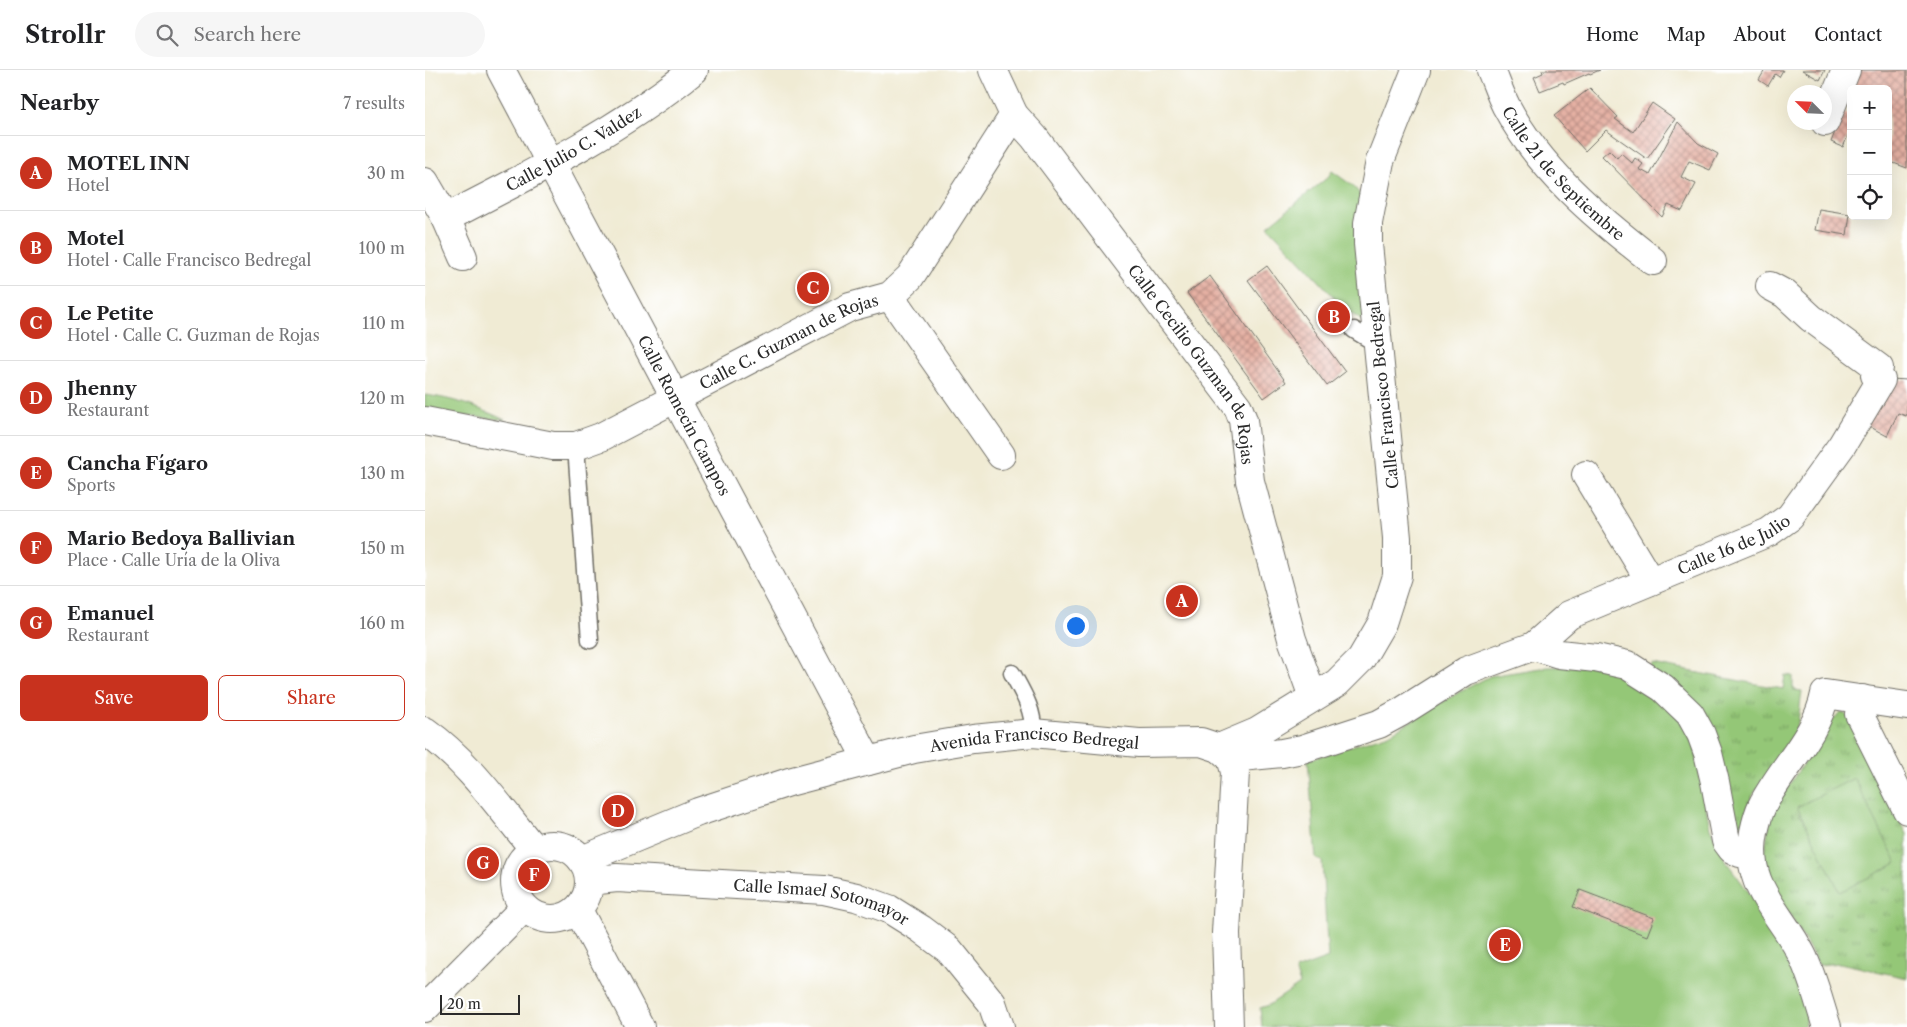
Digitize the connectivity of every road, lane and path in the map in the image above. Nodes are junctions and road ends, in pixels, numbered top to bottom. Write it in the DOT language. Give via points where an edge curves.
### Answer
graph roads {
  1 [pos="501,70"];
  2 [pos="694,70"];
  3 [pos="993,70"];
  4 [pos="1416,70"];
  5 [pos="1491,70"];
  6 [pos="1846,70"];
  7 [pos="1832,103"];
  8 [pos="1014,115"];
  9 [pos="551,164"];
  10 [pos="425,182"];
  11 [pos="446,218"];
  12 [pos="463,257"];
  13 [pos="1653,261"];
  14 [pos="1769,286"];
  15 [pos="890,296"];
  16 [pos="676,398"];
  17 [pos="425,421"];
  18 [pos="575,446"];
  19 [pos="1001,455"];
  20 [pos="1586,475"];
  21 [pos="1650,581"];
  22 [pos="590,640"];
  23 [pos="1534,646"];
  24 [pos="1012,673"];
  25 [pos="1313,697"];
  26 [pos="1862,699"];
  27 [pos="1907,706"];
  28 [pos="425,731"];
  29 [pos="1033,733"];
  30 [pos="1225,753"];
  31 [pos="868,761"];
  32 [pos="1907,810"];
  33 [pos="534,849"];
  34 [pos="1751,854"];
  35 [pos="586,871"];
  36 [pos="524,908"];
  37 [pos="577,910"];
  38 [pos="425,1008"];
  39 [pos="640,1027"];
  40 [pos="1000,1027"];
  41 [pos="1229,1027"];
  42 [pos="1827,1027"];
  1 -- 9 [label="street, Calle Romecín Campos"];
  2 -- 9 [label="street, Calle Julio C. Valdez" via="618,125"];
  3 -- 8 [label="street, Calle Cecilio Guzman de Rojas"];
  4 -- 25 [label="street, Calle Francisco Bedregal" via="1380,161 1368,223 1366,334 1397,538 1397,576 1382,623 1361,659 1337,682"];
  5 -- 13 [label="street, Calle 21 de Septiembre" via="1505,104 1545,164 1572,193"];
  6 -- 7 [label="street"];
  8 -- 15 [label="street, Calle C. Guzman de Rojas" via="910,278"];
  8 -- 25 [label="street, Calle Cecilio Guzman de Rojas" via="1238,407 1243,420 1250,481 1292,639"];
  9 -- 11 [label="street, Calle Julio C. Valdez"];
  9 -- 16 [label="street, Calle Romecín Campos"];
  10 -- 11 [label="street"];
  11 -- 12 [label="street"];
  14 -- 21 [label="street, Calle 16 de Julio" via="1785,294 1811,318 1879,368 1875,375 1881,380 1842,445 1790,517 1769,532"];
  15 -- 16 [label="street, Calle C. Guzman de Rojas" via="850,307"];
  15 -- 19 [label="street"];
  16 -- 18 [label="street, Calle C. Guzman de Rojas"];
  16 -- 31 [label="street, Calle Romecín Campos"];
  17 -- 18 [label="street, Calle C. Guzman de Rojas" via="553,446"];
  18 -- 22 [label="lane"];
  20 -- 21 [label="street"];
  21 -- 23 [label="street, Calle 16 de Julio" via="1569,615"];
  23 -- 30 [label="street, Avenida Francisco Bedregal" via="1466,671 1401,712 1360,731 1282,753"];
  23 -- 34 [label="street" via="1559,654 1627,665 1663,688 1690,714 1701,734 1715,782 1725,841 1740,853"];
  24 -- 29 [label="lane" via="1034,719"];
  25 -- 30 [label="street, Calle Francisco Bedregal"];
  26 -- 27 [label="street"];
  26 -- 32 [label="street" via="1859,714"];
  26 -- 34 [label="street" via="1825,694 1822,711 1760,809"];
  28 -- 33 [label="street" via="463,763"];
  29 -- 30 [label="street, Avenida Francisco Bedregal" via="1139,743 1201,742"];
  29 -- 31 [label="street, Avenida Francisco Bedregal" via="914,749"];
  30 -- 41 [label="street" via="1235,772 1226,933"];
  31 -- 35 [label="street, Avenida Francisco Bedregal" via="789,782 699,812"];
  33 -- 35 [label="street" via="544,845 560,846 575,853"];
  33 -- 36 [label="street" via="518,865 514,876 517,898"];
  34 -- 42 [label="street" via="1760,888 1803,956"];
  35 -- 37 [label="street" via="588,892"];
  35 -- 40 [label="street, Calle Ismael Sotomayor" via="617,878 824,890 889,909 949,950 992,1003"];
  36 -- 37 [label="street" via="533,915 557,920"];
  36 -- 38 [label="street"];
  37 -- 39 [label="street"];
}
